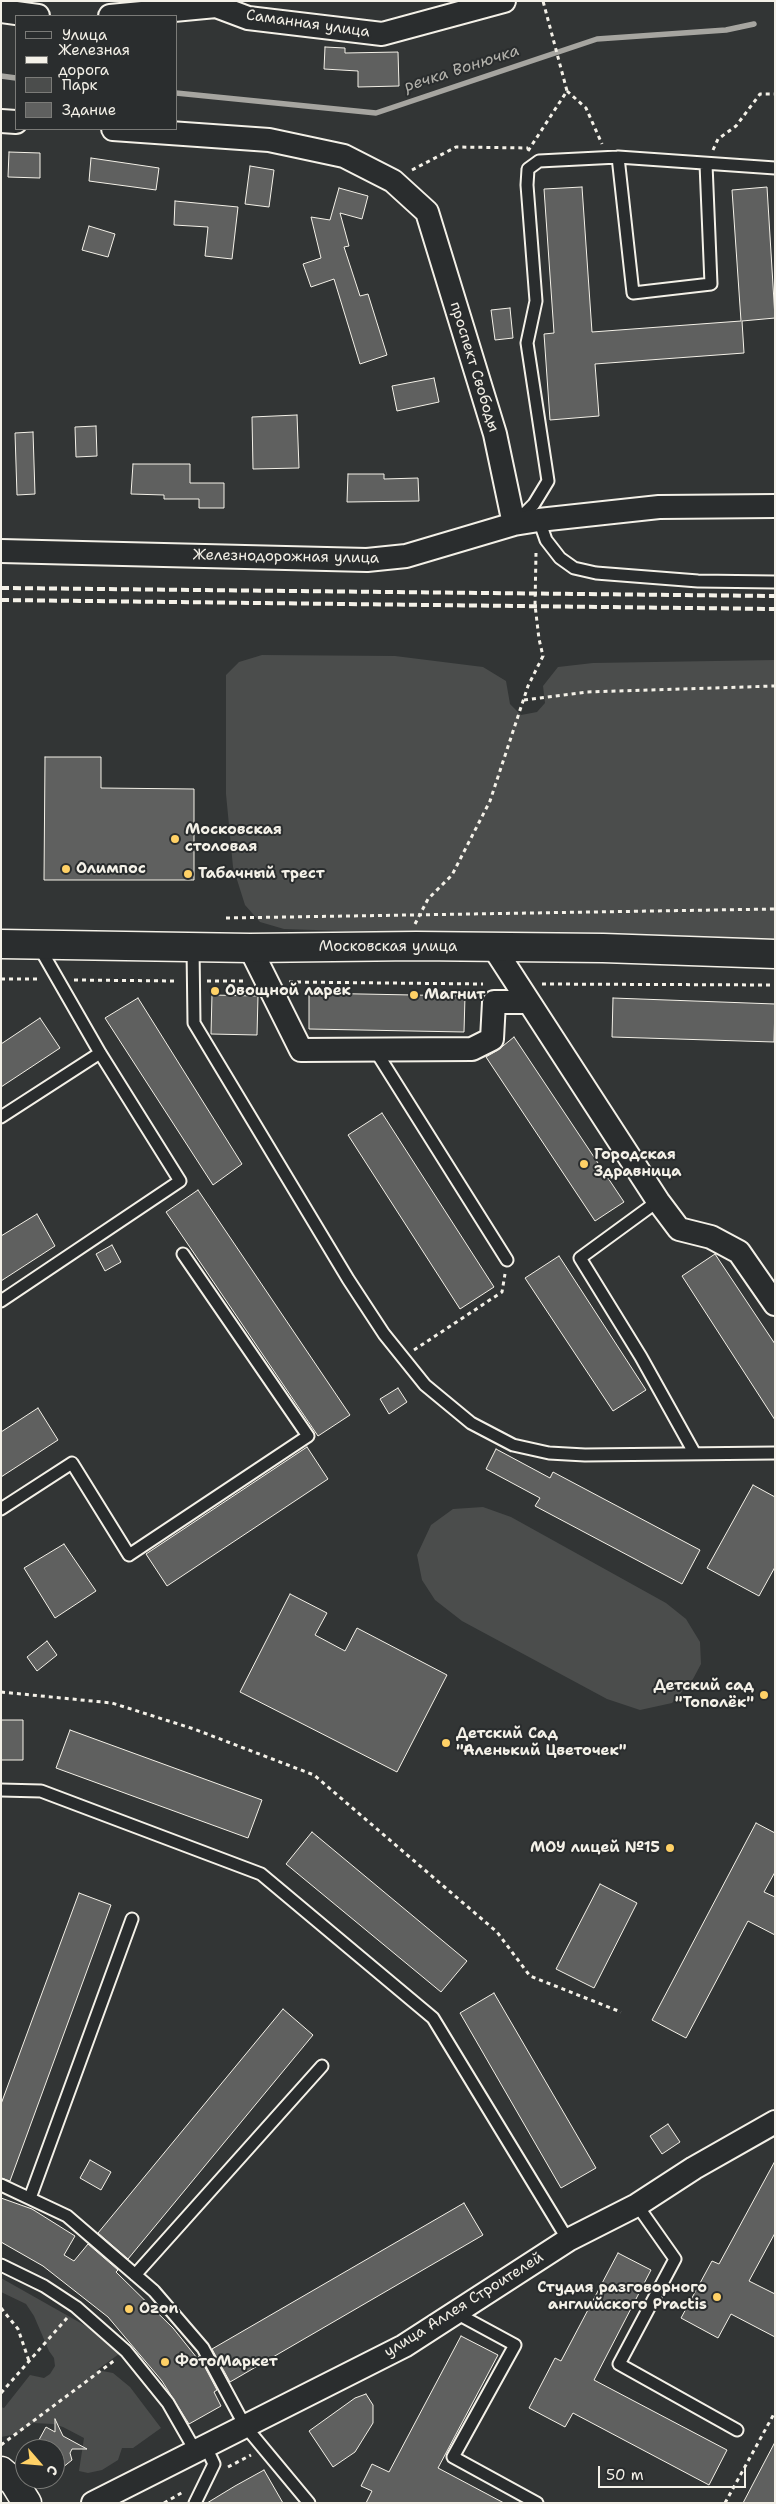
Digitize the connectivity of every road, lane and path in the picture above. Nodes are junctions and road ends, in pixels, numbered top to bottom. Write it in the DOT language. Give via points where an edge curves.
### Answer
graph roads {
  1 [pos="504,1"];
  2 [pos="543,1"];
  3 [pos="216,3"];
  4 [pos="1,11"];
  5 [pos="31,15"];
  6 [pos="118,15"];
  7 [pos="567,91"];
  8 [pos="775,94"];
  9 [pos="1,121"];
  10 [pos="15,122"];
  11 [pos="127,130"];
  12 [pos="528,148"];
  13 [pos="613,157"];
  14 [pos="706,164"];
  15 [pos="775,168"];
  16 [pos="528,170"];
  17 [pos="393,181"];
  18 [pos="775,506"];
  19 [pos="539,520"];
  20 [pos="514,524"];
  21 [pos="1,551"];
  22 [pos="775,582"];
  23 [pos="775,686"];
  24 [pos="524,700"];
  25 [pos="775,909"];
  26 [pos="420,914"];
  27 [pos="226,918"];
  28 [pos="1,944"];
  29 [pos="37,944"];
  30 [pos="416,946"];
  31 [pos="194,948"];
  32 [pos="250,948"];
  33 [pos="494,948"];
  34 [pos="775,954"];
  35 [pos="1,979"];
  36 [pos="58,980"];
  37 [pos="194,981"];
  38 [pos="267,982"];
  39 [pos="775,985"];
  40 [pos="522,993"];
  41 [pos="374,1050"];
  42 [pos="100,1053"];
  43 [pos="1,1117"];
  44 [pos="658,1201"];
  45 [pos="183,1254"];
  46 [pos="507,1260"];
  47 [pos="1,1301"];
  48 [pos="775,1304"];
  49 [pos="403,1358"];
  50 [pos="775,1453"];
  51 [pos="695,1454"];
  52 [pos="1,1510"];
  53 [pos="1,1692"];
  54 [pos="1,1790"];
  55 [pos="132,1919"];
  56 [pos="621,2012"];
  57 [pos="322,2066"];
  58 [pos="775,2122"];
  59 [pos="1,2185"];
  60 [pos="30,2198"];
  61 [pos="637,2205"];
  62 [pos="568,2240"];
  63 [pos="1,2265"];
  64 [pos="135,2275"];
  65 [pos="76,2307"];
  66 [pos="1,2308"];
  67 [pos="456,2313"];
  68 [pos="126,2351"];
  69 [pos="29,2361"];
  70 [pos="1,2393"];
  71 [pos="775,2412"];
  72 [pos="245,2426"];
  73 [pos="737,2430"];
  74 [pos="1,2445"];
  75 [pos="201,2450"];
  76 [pos="1,2472"];
  77 [pos="27,2503"];
  78 [pos="93,2503"];
  79 [pos="195,2503"];
  80 [pos="309,2503"];
  81 [pos="537,2503"];
  82 [pos="725,2503"];
  1 -- 3 [label="street, Саманная улица" via="382,34 248,18"];
  2 -- 7 [label="path"];
  3 -- 6 [label="street, Саманная улица"];
  4 -- 5 [label="street"];
  7 -- 12 [label="path"];
  7 -- 13 [label="path" via="586,108"];
  8 -- 14 [label="path" via="760,94 736,126 718,139"];
  9 -- 10 [label="street"];
  11 -- 17 [label="street" via="269,140 344,156"];
  12 -- 16 [label="path"];
  12 -- 17 [label="path" via="456,147"];
  13 -- 14 [label="lane"];
  13 -- 14 [label="lane" via="634,294 711,284"];
  13 -- 16 [label="lane" via="539,161"];
  14 -- 15 [label="lane"];
  16 -- 20 [label="lane" via="536,301 527,343 548,480 534,504"];
  17 -- 20 [label="street, проспект Свободы" via="427,212 495,434"];
  18 -- 19 [label="street, Железнодорожная улица" via="659,507"];
  19 -- 20 [label="street, Железнодорожная улица"];
  19 -- 22 [label="lane" via="546,540 560,558 574,568 596,574"];
  19 -- 24 [label="path" via="535,593 539,639 544,656"];
  20 -- 21 [label="street, Железнодорожная улица" via="406,556 367,560"];
  23 -- 24 [label="path" via="587,692"];
  24 -- 26 [label="path" via="490,801 452,875 428,900"];
  25 -- 26 [label="path"];
  26 -- 27 [label="path"];
  26 -- 30 [label="path" via="415,924"];
  28 -- 29 [label="street, Московская улица"];
  29 -- 31 [label="street, Московская улица"];
  29 -- 36 [label="lane"];
  30 -- 32 [label="street, Московская улица"];
  30 -- 33 [label="street, Московская улица"];
  31 -- 32 [label="street, Московская улица"];
  31 -- 37 [label="lane"];
  32 -- 38 [label="street"];
  33 -- 34 [label="street, Московская улица"];
  33 -- 40 [label="street"];
  35 -- 36 [label="path"];
  36 -- 37 [label="path"];
  36 -- 42 [label="lane"];
  37 -- 38 [label="path"];
  37 -- 49 [label="lane" via="194,1023 348,1279"];
  38 -- 40 [label="path"];
  38 -- 41 [label="street" via="301,1050"];
  39 -- 40 [label="path"];
  40 -- 41 [label="street" via="494,1002 492,1039 472,1049"];
  40 -- 44 [label="street"];
  41 -- 46 [label="lane"];
  42 -- 43 [label="lane"];
  42 -- 47 [label="lane" via="180,1181"];
  44 -- 48 [label="street" via="680,1229 711,1237 739,1252"];
  44 -- 51 [label="lane" via="580,1258 641,1357"];
  45 -- 52 [label="lane" via="308,1436 129,1555 72,1464"];
  46 -- 49 [label="path" via="502,1292"];
  49 -- 51 [label="lane" via="425,1385 471,1423 513,1445 549,1453 586,1455"];
  50 -- 51 [label="lane"];
  53 -- 56 [label="path" via="112,1703 194,1729 314,1775 497,1932 530,1976"];
  54 -- 62 [label="lane" via="41,1791 261,1874 434,2018"];
  55 -- 60 [label="lane"];
  57 -- 64 [label="lane"];
  58 -- 61 [label="street, улица Аллея Строителей"];
  59 -- 60 [label="lane"];
  60 -- 64 [label="lane" via="67,2216"];
  61 -- 62 [label="street, улица Аллея Строителей"];
  61 -- 73 [label="lane" via="675,2259 619,2364"];
  62 -- 67 [label="street, улица Аллея Строителей"];
  63 -- 65 [label="lane" via="44,2286"];
  64 -- 72 [label="lane" via="154,2291 203,2348"];
  65 -- 68 [label="lane"];
  65 -- 69 [label="path"];
  66 -- 69 [label="path" via="18,2328"];
  67 -- 72 [label="street, улица Аллея Строителей" via="404,2346"];
  67 -- 81 [label="lane" via="515,2345 453,2457"];
  68 -- 74 [label="path"];
  68 -- 75 [label="lane"];
  69 -- 70 [label="path"];
  71 -- 82 [label="path"];
  72 -- 75 [label="street, улица Аллея Строителей"];
  72 -- 80 [label="lane"];
  75 -- 78 [label="street, улица Аллея Строителей"];
  75 -- 79 [label="lane" via="214,2464"];
  76 -- 77 [label="street" via="14,2482"];
}
